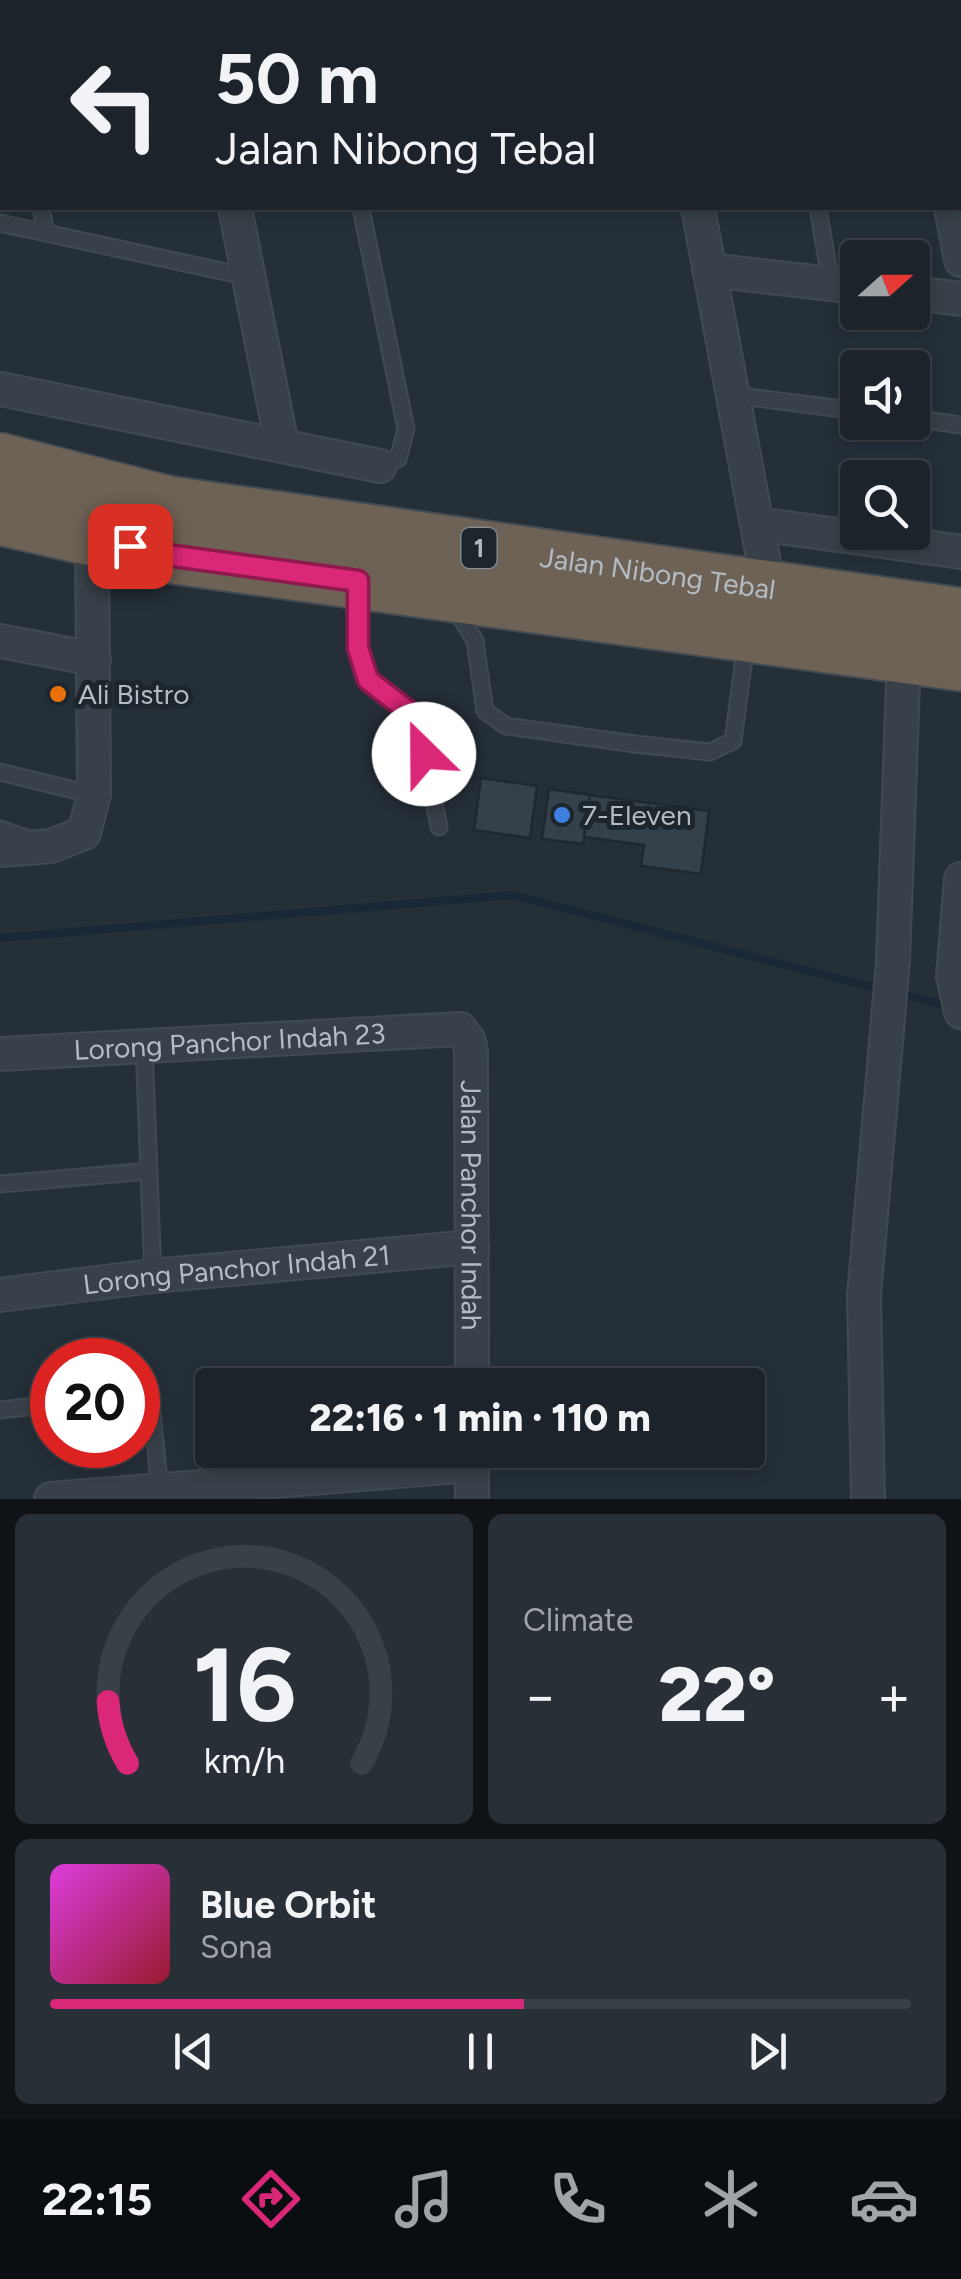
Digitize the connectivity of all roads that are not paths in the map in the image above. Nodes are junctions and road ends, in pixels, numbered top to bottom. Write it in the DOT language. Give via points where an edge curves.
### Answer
graph roads {
  1 [pos="41,210"];
  2 [pos="235,210"];
  3 [pos="360,210"];
  4 [pos="698,210"];
  5 [pos="819,210"];
  6 [pos="951,210"];
  7 [pos="0,222"];
  8 [pos="46,233"];
  9 [pos="961,260"];
  10 [pos="709,270"];
  11 [pos="840,274"];
  12 [pos="248,278"];
  13 [pos="840,286"];
  14 [pos="930,295"];
  15 [pos="961,298"];
  16 [pos="0,389"];
  17 [pos="732,395"];
  18 [pos="840,409"];
  19 [pos="930,420"];
  20 [pos="961,424"];
  21 [pos="282,446"];
  22 [pos="0,462"];
  23 [pos="380,466"];
  24 [pos="0,517"];
  25 [pos="756,524"];
  26 [pos="92,538"];
  27 [pos="961,552"];
  28 [pos="358,581"];
  29 [pos="446,593"];
  30 [pos="758,612"];
  31 [pos="961,616"];
  32 [pos="0,640"];
  33 [pos="904,656"];
  34 [pos="94,658"];
  35 [pos="961,663"];
  36 [pos="0,772"];
  37 [pos="94,795"];
  38 [pos="439,826"];
  39 [pos="0,829"];
  40 [pos="51,846"];
  41 [pos="0,850"];
  42 [pos="961,879"];
  43 [pos="961,1012"];
  44 [pos="460,1029"];
  45 [pos="144,1045"];
  46 [pos="0,1054"];
  47 [pos="150,1170"];
  48 [pos="0,1184"];
  49 [pos="472,1247"];
  50 [pos="153,1276"];
  51 [pos="0,1296"];
  52 [pos="472,1368"];
  53 [pos="30,1407"];
  54 [pos="0,1410"];
  55 [pos="158,1468"];
  56 [pos="374,1468"];
  57 [pos="472,1468"];
  58 [pos="160,1490"];
  59 [pos="50,1499"];
  60 [pos="472,1499"];
  61 [pos="868,1499"];
  1 -- 8 [label="lane"];
  2 -- 12 [label="street"];
  3 -- 23 [label="lane" via="406,428 398,459"];
  4 -- 10 [label="street"];
  5 -- 11 [label="lane"];
  6 -- 9 [label="street"];
  7 -- 8 [label="lane"];
  8 -- 12 [label="lane"];
  10 -- 13 [label="street"];
  10 -- 17 [label="street"];
  12 -- 21 [label="street"];
  14 -- 15 [label="street"];
  16 -- 21 [label="street"];
  17 -- 18 [label="lane"];
  17 -- 25 [label="street"];
  19 -- 20 [label="lane"];
  21 -- 23 [label="street"];
  22 -- 30 [label="highway, Jalan Nibong Tebal / 1" via="168,504"];
  24 -- 26 [label="highway, Jalan Nibong Tebal / 1"];
  25 -- 27 [label="street"];
  25 -- 30 [label="street"];
  26 -- 28 [label="highway, Jalan Nibong Tebal / 1"];
  26 -- 34 [label="street"];
  28 -- 29 [label="highway, Jalan Nibong Tebal / 1"];
  28 -- 38 [label="lane" via="358,648 368,680 417,718"];
  29 -- 30 [label="highway, Jalan Nibong Tebal / 1"];
  29 -- 30 [label="lane" via="474,642 485,711 506,726 710,752 733,741"];
  30 -- 31 [label="highway, Jalan Nibong Tebal / 1"];
  30 -- 33 [label="highway, Jalan Nibong Tebal / 1"];
  32 -- 34 [label="street"];
  33 -- 35 [label="highway, Jalan Nibong Tebal / 1"];
  33 -- 61 [label="street" via="894,962 864,1295"];
  34 -- 37 [label="street"];
  36 -- 37 [label="lane"];
  37 -- 40 [label="street" via="84,834"];
  39 -- 40 [label="lane"];
  40 -- 41 [label="street"];
  42 -- 43 [label="street" via="953,976"];
  44 -- 45 [label="street, Lorong Panchor Indah 23"];
  44 -- 49 [label="street, Jalan Panchor Indah" via="471,1051"];
  45 -- 46 [label="street, Lorong Panchor Indah 23"];
  45 -- 47 [label="lane"];
  47 -- 48 [label="lane"];
  47 -- 50 [label="lane"];
  49 -- 50 [label="street, Lorong Panchor Indah 21"];
  49 -- 52 [label="street, Jalan Panchor Indah"];
  50 -- 51 [label="street, Lorong Panchor Indah 21"];
  53 -- 54 [label="lane"];
  55 -- 58 [label="lane"];
  56 -- 58 [label="street"];
  57 -- 60 [label="street"];
  58 -- 59 [label="street"];
}
